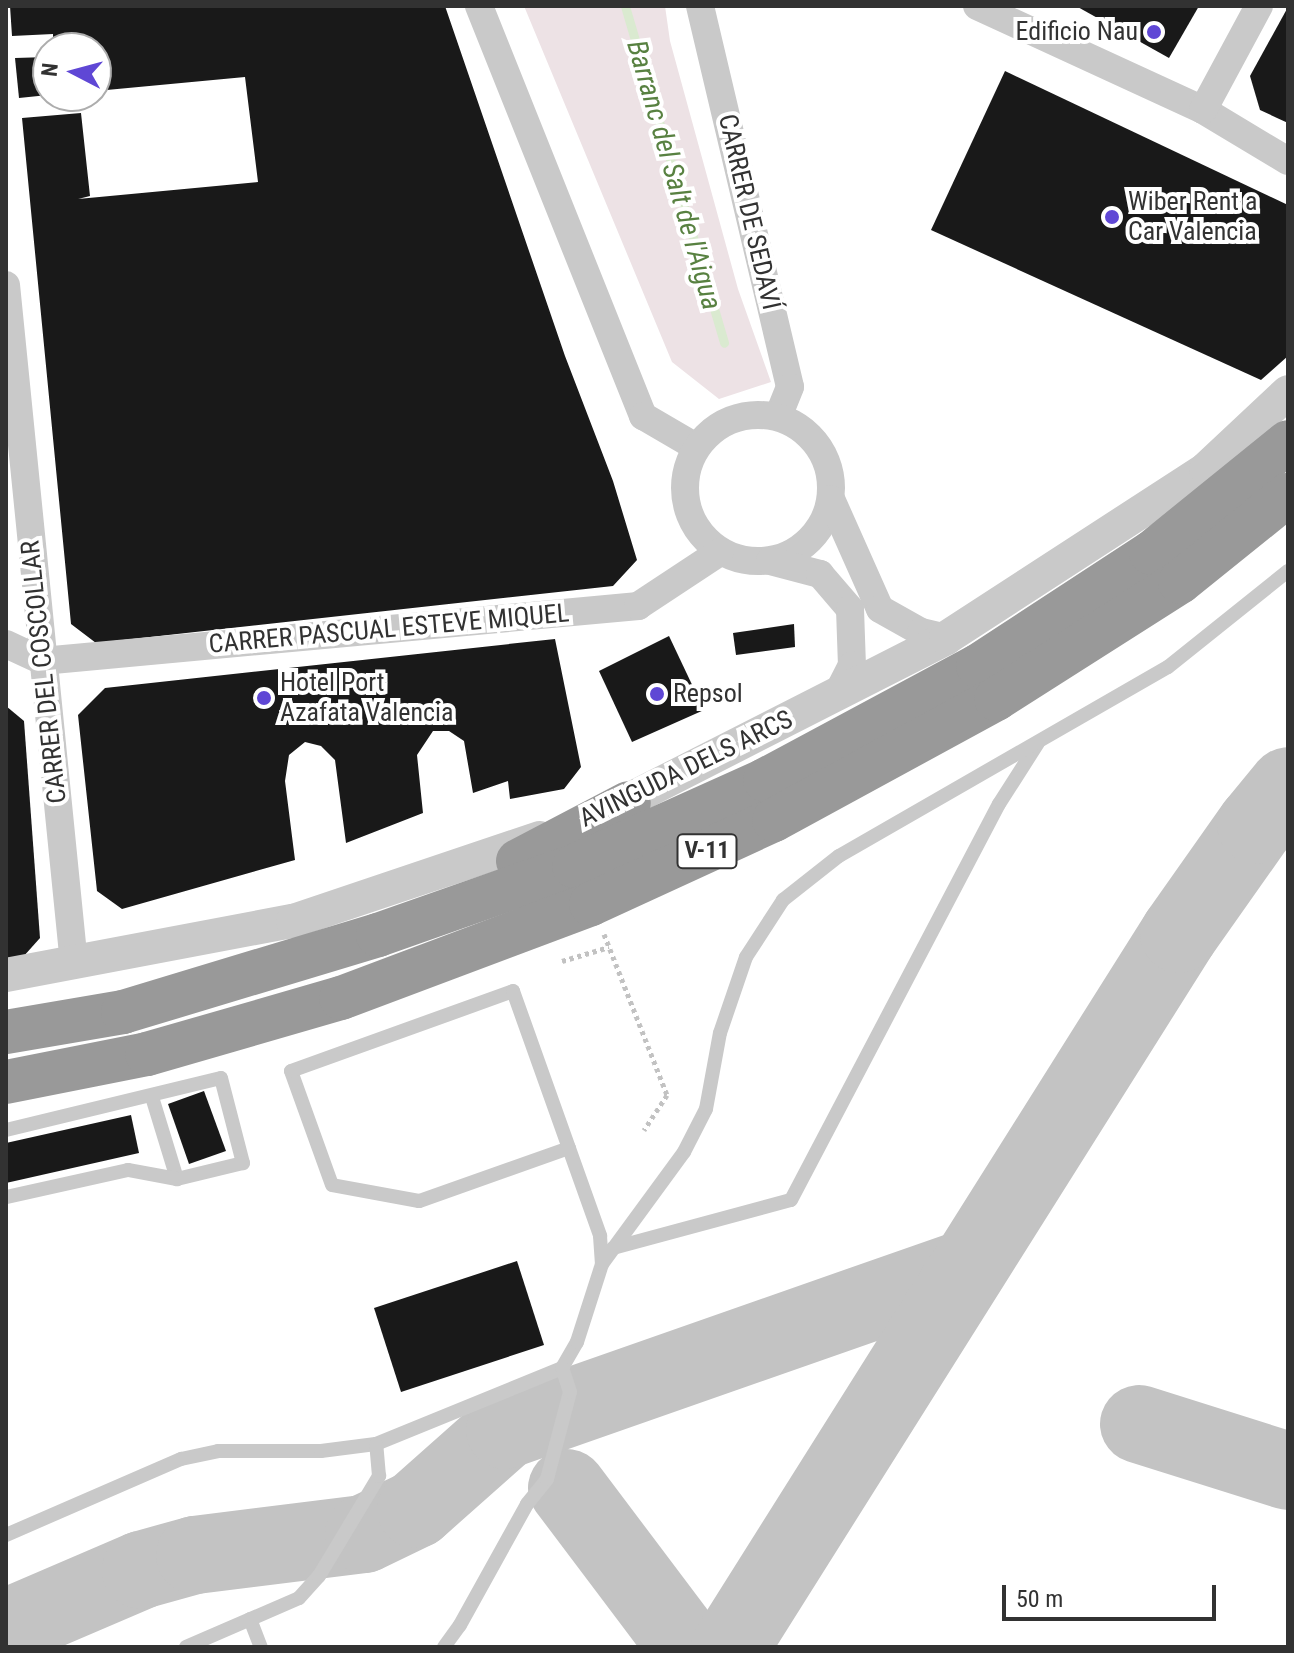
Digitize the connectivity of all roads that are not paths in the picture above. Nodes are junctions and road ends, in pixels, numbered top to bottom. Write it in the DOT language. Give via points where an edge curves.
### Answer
graph roads {
  1 [pos="479,6"];
  2 [pos="700,6"];
  3 [pos="977,6"];
  4 [pos="1259,6"];
  5 [pos="1203,110"];
  6 [pos="1288,161"];
  7 [pos="6,285"];
  8 [pos="1288,392"];
  9 [pos="778,417"];
  10 [pos="1288,442"];
  11 [pos="696,447"];
  12 [pos="1288,495"];
  13 [pos="831,499"];
  14 [pos="720,552"];
  15 [pos="770,561"];
  16 [pos="1288,571"];
  17 [pos="946,638"];
  18 [pos="6,644"];
  19 [pos="42,661"];
  20 [pos="837,695"];
  21 [pos="1040,739"];
  22 [pos="629,803"];
  23 [pos="378,935"];
  24 [pos="74,964"];
  25 [pos="6,975"];
  26 [pos="6,1032"];
  27 [pos="6,1082"];
  28 [pos="152,1097"];
  29 [pos="6,1130"];
  30 [pos="569,1148"];
  31 [pos="177,1179"];
  32 [pos="6,1197"];
  33 [pos="613,1248"];
  34 [pos="602,1264"];
  35 [pos="562,1368"];
  36 [pos="376,1444"];
  37 [pos="6,1535"];
  38 [pos="250,1619"];
  39 [pos="186,1647"];
  40 [pos="261,1647"];
  41 [pos="444,1647"];
  1 -- 11 [label="street" via="643,416"];
  2 -- 9 [label="street, CARRER DE SEDAVÍ" via="790,387"];
  3 -- 5 [label="street"];
  4 -- 5 [label="street"];
  5 -- 6 [label="street"];
  7 -- 19 [label="street, CARRER DEL COSCOLLAR"];
  8 -- 17 [label="street, AVINGUDA DELS ARCS" via="1206,469"];
  9 -- 11 [label="street" via="752,414 728,420"];
  9 -- 13 [label="street" via="804,430 821,449"];
  10 -- 23 [label="highway, V-11" via="1151,553 978,666 765,780 574,866"];
  11 -- 14 [label="street" via="686,471 684,496 692,521"];
  12 -- 27 [label="highway, V-11" via="1180,582 996,699 774,820 591,904 341,998 147,1054"];
  13 -- 15 [label="street" via="814,536 794,552"];
  13 -- 17 [label="street" via="880,609 921,632"];
  14 -- 15 [label="street" via="744,561"];
  14 -- 19 [label="street, CARRER PASCUAL ESTEVE MIQUEL" via="638,606"];
  15 -- 20 [label="street" via="820,574 850,609 852,665"];
  16 -- 21 [label="lane" via="1168,667"];
  17 -- 20 [label="street, AVINGUDA DELS ARCS"];
  18 -- 19 [label="street"];
  19 -- 24 [label="street, CARRER DEL COSCOLLAR"];
  20 -- 22 [label="street, AVINGUDA DELS ARCS"];
  21 -- 33 [label="lane" via="839,856 783,900 746,957 720,1033 706,1109 684,1152"];
  21 -- 33 [label="lane" via="999,804 791,1200"];
  22 -- 23 [label="highway"];
  22 -- 24 [label="street, AVINGUDA DELS ARCS" via="482,860 293,921"];
  23 -- 26 [label="highway, V-11" via="123,1012"];
  24 -- 25 [label="street, AVINGUDA DELS ARCS"];
  28 -- 29 [label="lane"];
  28 -- 31 [label="lane"];
  28 -- 31 [label="lane" via="221,1078 243,1163"];
  30 -- 30 [label="lane" via="513,991 291,1071 332,1185 419,1201"];
  30 -- 34 [label="lane" via="600,1236"];
  31 -- 32 [label="lane" via="128,1170"];
  33 -- 34 [label="lane"];
  34 -- 35 [label="lane" via="577,1342"];
  35 -- 36 [label="lane"];
  35 -- 41 [label="lane" via="570,1392 547,1479"];
  36 -- 37 [label="lane" via="321,1451 218,1451 181,1459"];
  36 -- 38 [label="lane" via="379,1476 319,1576 299,1598"];
  38 -- 39 [label="lane"];
  38 -- 40 [label="lane"];
}
